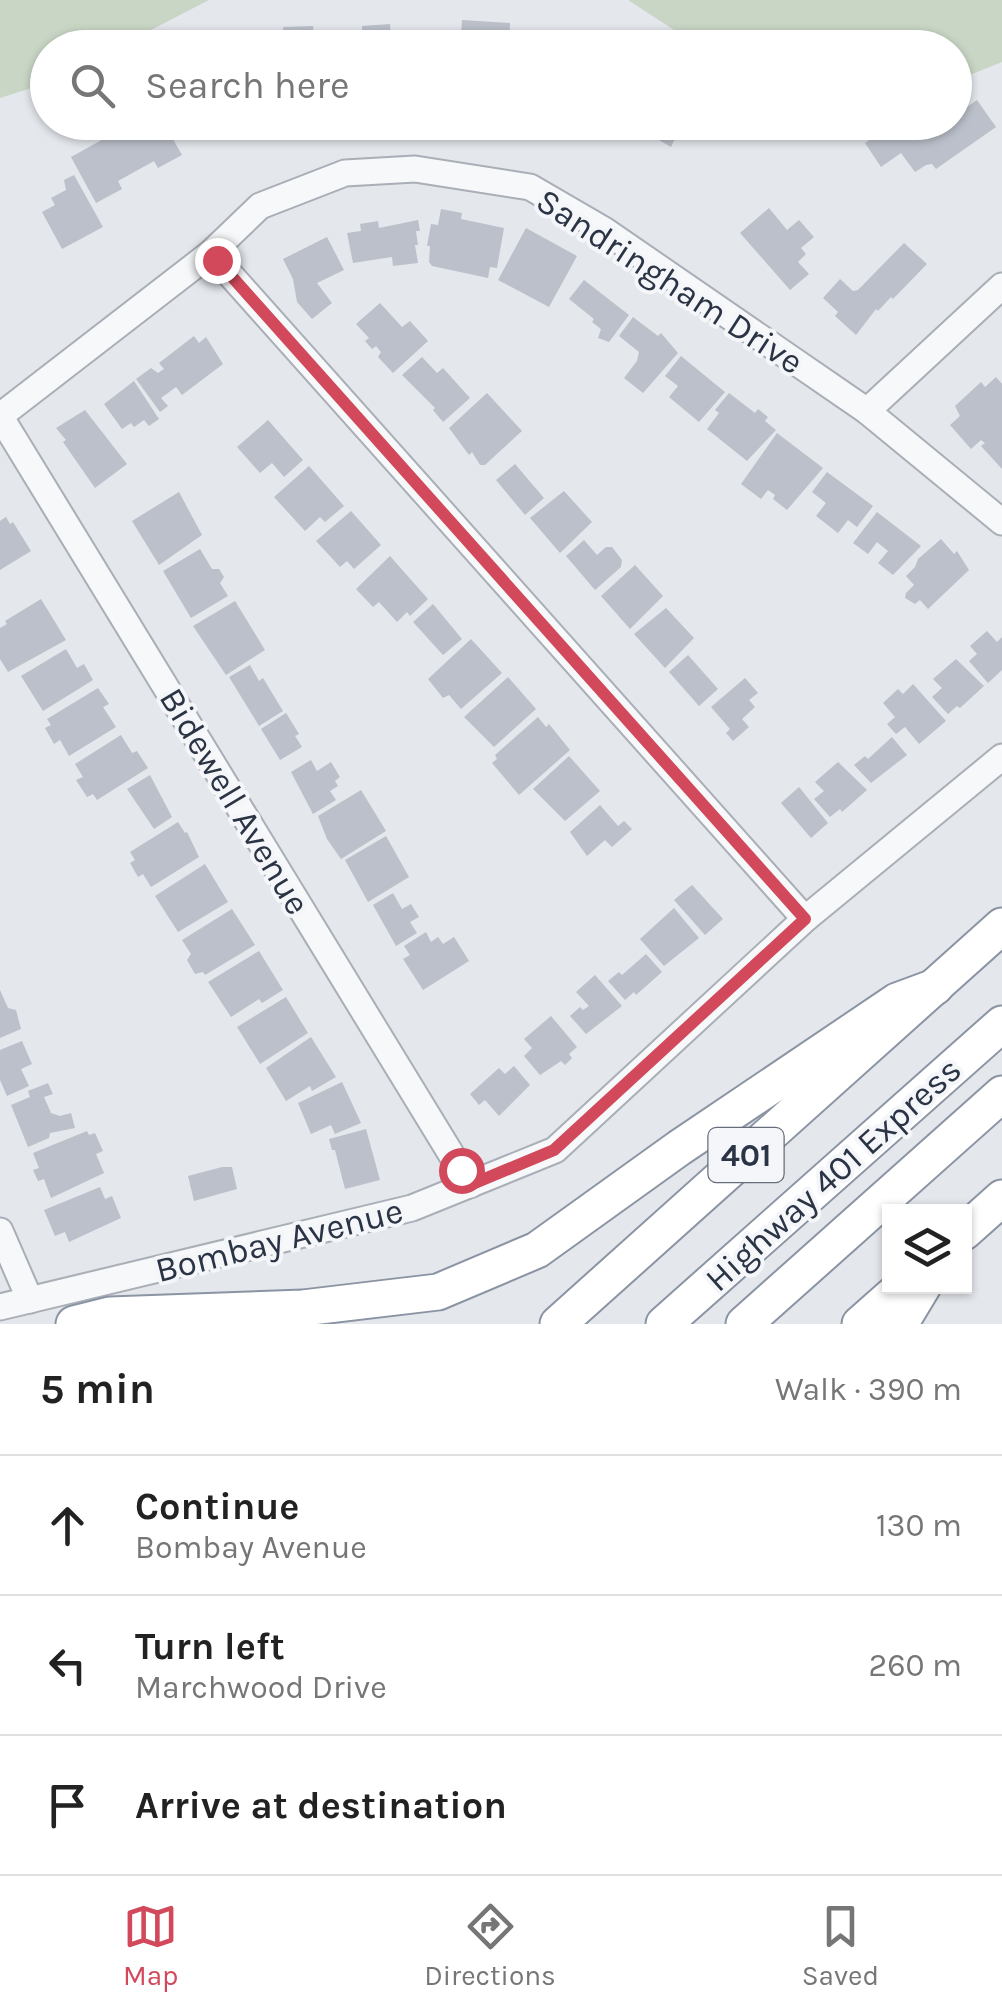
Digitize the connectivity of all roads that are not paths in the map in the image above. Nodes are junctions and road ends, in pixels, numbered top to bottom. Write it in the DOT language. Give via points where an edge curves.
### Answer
graph roads {
  1 [pos="211,253"];
  2 [pos="1002,286"];
  3 [pos="867,411"];
  4 [pos="0,416"];
  5 [pos="1002,522"];
  6 [pos="1002,757"];
  7 [pos="805,919"];
  8 [pos="1002,926"];
  9 [pos="935,987"];
  10 [pos="1002,1024"];
  11 [pos="1002,1094"];
  12 [pos="470,1185"];
  13 [pos="1002,1198"];
  14 [pos="972,1225"];
  15 [pos="0,1230"];
  16 [pos="894,1294"];
  17 [pos="918,1294"];
  18 [pos="30,1300"];
  19 [pos="0,1307"];
  20 [pos="74,1324"];
  21 [pos="558,1324"];
  22 [pos="664,1324"];
  23 [pos="744,1324"];
  24 [pos="860,1324"];
  25 [pos="900,1324"];
  1 -- 3 [label="street, Sandringham Drive" via="260,206 344,174 415,169 530,188 604,230"];
  1 -- 4 [label="street, Sandringham Drive"];
  1 -- 7 [label="street"];
  2 -- 3 [label="street"];
  3 -- 5 [label="street, Sandringham Drive"];
  4 -- 12 [label="street, Bidewell Avenue"];
  6 -- 7 [label="street, Bombay Avenue"];
  7 -- 12 [label="street, Bombay Avenue" via="554,1150"];
  8 -- 9 [label="highway, 401"];
  9 -- 20 [label="highway" via="897,1001 537,1250 438,1292 303,1308 110,1315"];
  9 -- 21 [label="highway, 401"];
  10 -- 22 [label="highway, Highway 401 Express / 401"];
  11 -- 23 [label="highway, Highway 401 Express"];
  12 -- 18 [label="street, Bombay Avenue" via="412,1208"];
  13 -- 14 [label="highway"];
  15 -- 18 [label="street"];
  16 -- 24 [label="highway"];
  17 -- 25 [label="highway"];
  18 -- 19 [label="street, Bombay Avenue"];
}
